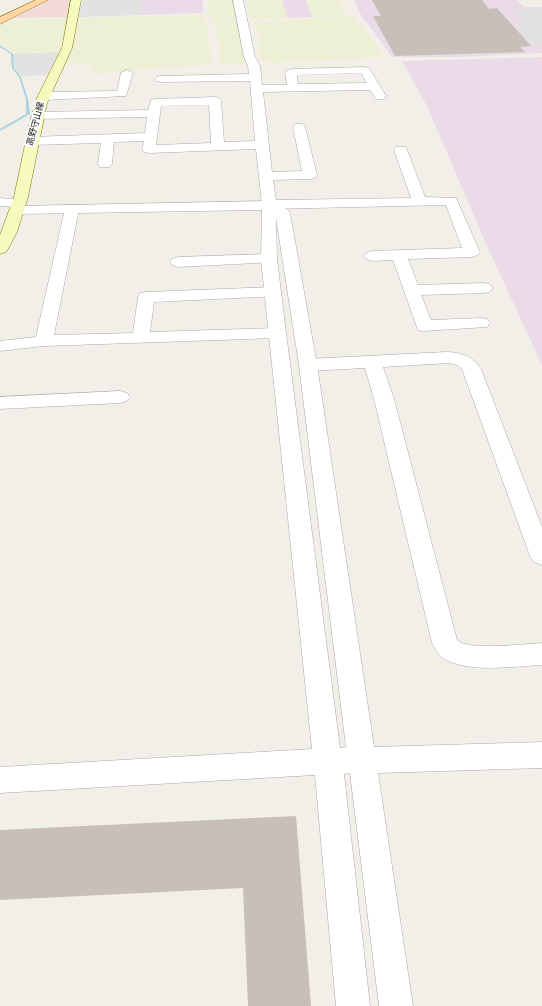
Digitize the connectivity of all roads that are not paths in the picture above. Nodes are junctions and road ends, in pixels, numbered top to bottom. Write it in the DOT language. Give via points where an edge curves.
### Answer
graph roads {
  1 [pos="43,0"];
  2 [pos="76,0"];
  3 [pos="238,0"];
  4 [pos="0,21"];
  5 [pos="127,73"];
  6 [pos="161,80"];
  7 [pos="256,83"];
  8 [pos="293,88"];
  9 [pos="44,96"];
  10 [pos="154,114"];
  11 [pos="38,116"];
  12 [pos="299,127"];
  13 [pos="151,137"];
  14 [pos="108,138"];
  15 [pos="31,141"];
  16 [pos="262,145"];
  17 [pos="218,146"];
  18 [pos="401,150"];
  19 [pos="105,164"];
  20 [pos="266,176"];
  21 [pos="0,202"];
  22 [pos="420,202"];
  23 [pos="269,205"];
  24 [pos="18,206"];
  25 [pos="72,209"];
  26 [pos="6,228"];
  27 [pos="0,249"];
  28 [pos="399,255"];
  29 [pos="372,256"];
  30 [pos="269,259"];
  31 [pos="178,262"];
  32 [pos="484,288"];
  33 [pos="412,290"];
  34 [pos="274,292"];
  35 [pos="481,323"];
  36 [pos="277,336"];
  37 [pos="141,337"];
  38 [pos="304,339"];
  39 [pos="44,341"];
  40 [pos="0,346"];
  41 [pos="372,362"];
  42 [pos="308,365"];
  43 [pos="120,397"];
  44 [pos="0,403"];
  45 [pos="542,556"];
  46 [pos="542,654"];
  47 [pos="542,755"];
  48 [pos="363,760"];
  49 [pos="328,762"];
  50 [pos="0,780"];
  51 [pos="353,1006"];
  52 [pos="396,1006"];
  1 -- 4 [label="main road"];
  2 -- 9 [label="main road, 高野守山線" via="71,33"];
  3 -- 7 [label="street"];
  5 -- 9 [label="street" via="122,94"];
  6 -- 7 [label="street"];
  7 -- 8 [label="street"];
  7 -- 16 [label="street"];
  8 -- 8 [label="street" via="378,91 365,70 290,72"];
  9 -- 11 [label="main road, 高野守山線"];
  10 -- 11 [label="street"];
  10 -- 13 [label="street"];
  10 -- 17 [label="street" via="155,103 215,101"];
  11 -- 15 [label="main road, 高野守山線"];
  12 -- 20 [label="street" via="310,175"];
  13 -- 14 [label="street"];
  13 -- 17 [label="street" via="149,149"];
  14 -- 15 [label="street"];
  14 -- 19 [label="street"];
  15 -- 24 [label="main road, 高野守山線"];
  16 -- 17 [label="street"];
  16 -- 20 [label="street"];
  18 -- 22 [label="street"];
  20 -- 23 [label="street"];
  21 -- 24 [label="street"];
  22 -- 23 [label="street"];
  22 -- 28 [label="street" via="451,201 472,252"];
  23 -- 25 [label="street"];
  23 -- 30 [label="street"];
  23 -- 38 [label="street" via="283,213"];
  24 -- 25 [label="street"];
  24 -- 26 [label="main road, 高野守山線"];
  25 -- 39 [label="street"];
  26 -- 27 [label="main road, 高野守山線"];
  28 -- 29 [label="street"];
  28 -- 33 [label="street"];
  30 -- 31 [label="street"];
  30 -- 34 [label="street"];
  32 -- 33 [label="street"];
  33 -- 35 [label="street" via="424,326"];
  34 -- 36 [label="street"];
  34 -- 37 [label="street" via="146,297"];
  36 -- 37 [label="street"];
  36 -- 38 [label="street"];
  36 -- 49 [label="street"];
  37 -- 39 [label="street"];
  38 -- 42 [label="street"];
  39 -- 40 [label="street"];
  41 -- 42 [label="street"];
  41 -- 45 [label="street" via="451,357 464,360 470,366"];
  41 -- 46 [label="street" via="384,399 448,649 468,656"];
  42 -- 48 [label="street"];
  43 -- 44 [label="street"];
  47 -- 48 [label="street"];
  48 -- 49 [label="street"];
  48 -- 52 [label="street"];
  49 -- 50 [label="street"];
  49 -- 51 [label="street"];
}
